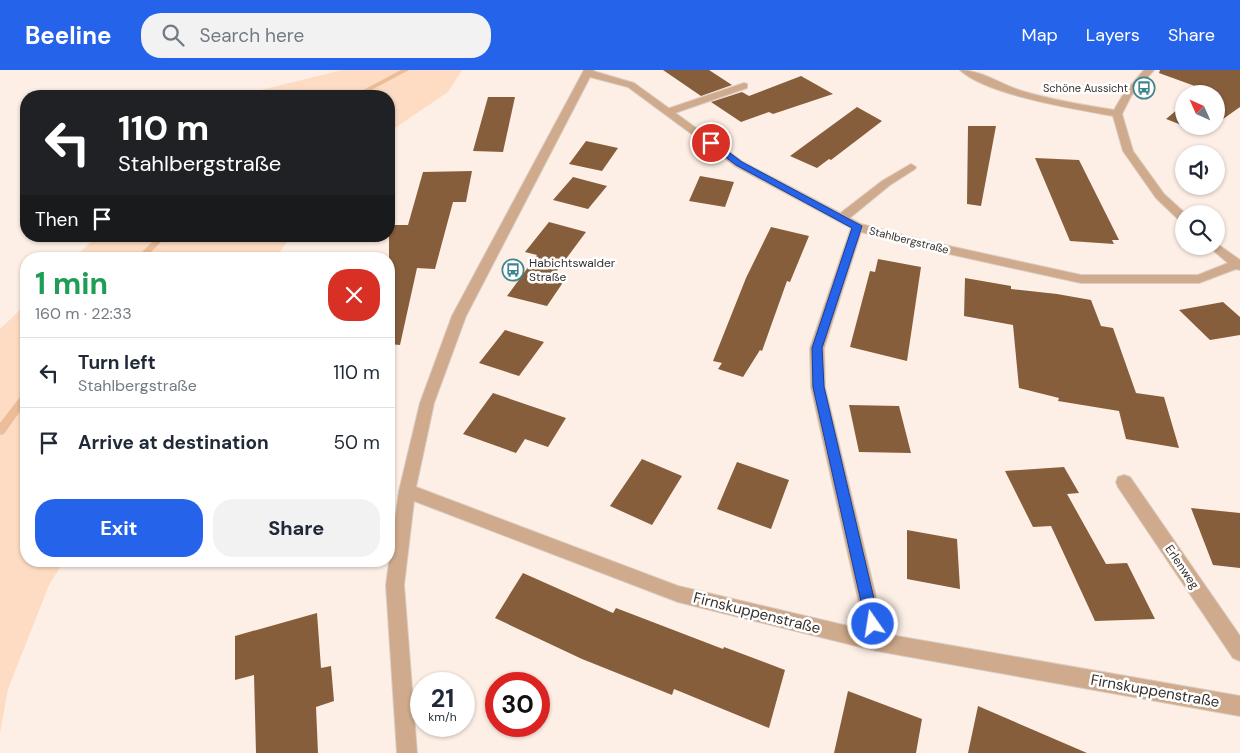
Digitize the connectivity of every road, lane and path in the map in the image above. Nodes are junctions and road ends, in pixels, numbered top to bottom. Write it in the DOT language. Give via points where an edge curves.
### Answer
graph roads {
  1 [pos="965,70"];
  2 [pos="1149,70"];
  3 [pos="588,71"];
  4 [pos="744,86"];
  5 [pos="668,112"];
  6 [pos="1117,114"];
  7 [pos="911,167"];
  8 [pos="1175,210"];
  9 [pos="842,218"];
  10 [pos="857,226"];
  11 [pos="1225,254"];
  12 [pos="1239,265"];
  13 [pos="1124,482"];
  14 [pos="407,491"];
  15 [pos="877,642"];
  16 [pos="1240,652"];
  17 [pos="1240,706"];
  18 [pos="407,753"];
  1 -- 6 [label="street" via="1012,92"];
  2 -- 6 [label="street"];
  3 -- 5 [label="street, Stahlbergstraße" via="631,86"];
  3 -- 14 [label="street" via="459,316 427,403"];
  4 -- 5 [label="street"];
  5 -- 9 [label="street, Stahlbergstraße" via="739,164"];
  6 -- 8 [label="street" via="1128,151 1160,196"];
  7 -- 9 [label="street"];
  9 -- 10 [label="street, Stahlbergstraße"];
  10 -- 12 [label="street, Stahlbergstraße" via="922,244 1081,279 1199,279"];
  10 -- 15 [label="street" via="817,348 818,387"];
  11 -- 12 [label="street"];
  13 -- 16 [label="street, Erlenweg"];
  14 -- 15 [label="street, Firnskuppenstraße" via="678,594"];
  14 -- 18 [label="street" via="395,585"];
  15 -- 17 [label="street, Firnskuppenstraße"];
}
